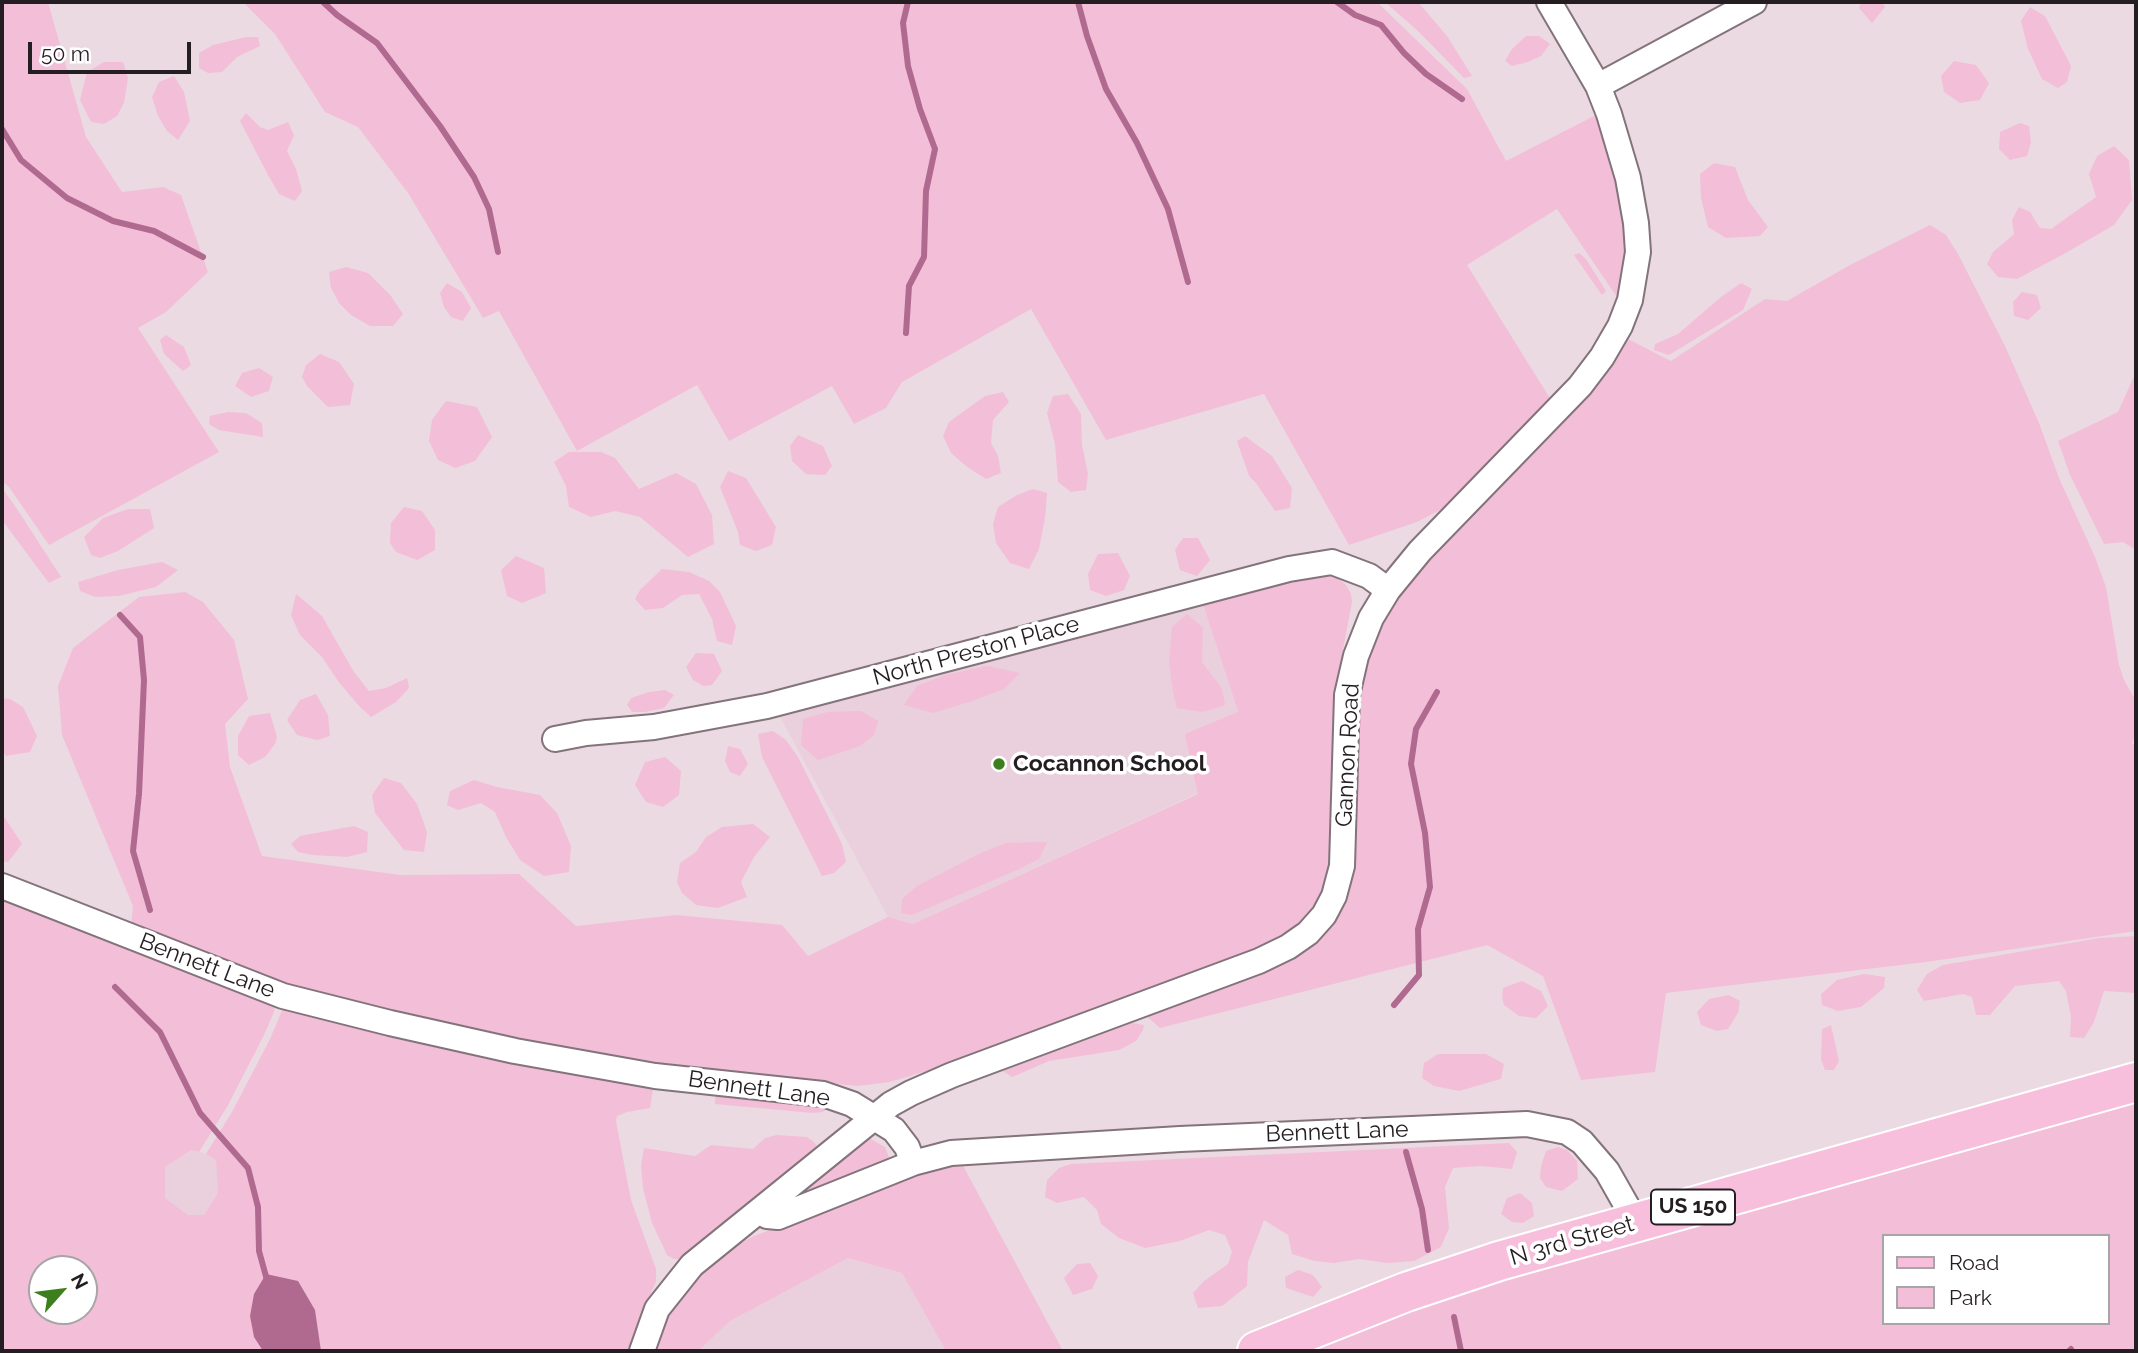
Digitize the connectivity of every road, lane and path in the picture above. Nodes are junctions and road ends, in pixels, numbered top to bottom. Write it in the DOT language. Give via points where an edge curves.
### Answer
graph roads {
  1 [pos="1549,2"];
  2 [pos="1754,2"];
  3 [pos="1598,86"];
  4 [pos="1388,590"];
  5 [pos="555,739"];
  6 [pos="2,886"];
  7 [pos="2136,1082"];
  8 [pos="874,1117"];
  9 [pos="913,1163"];
  10 [pos="760,1211"];
  11 [pos="1632,1224"];
  12 [pos="642,1351"];
  13 [pos="1257,1351"];
  1 -- 3 [label="street, Gannon Road"];
  2 -- 3 [label="street"];
  3 -- 4 [label="street, Gannon Road" via="1628,178 1636,223 1635,278 1620,326 1580,386 1447,522"];
  4 -- 5 [label="street, North Preston Place" via="1369,576 1332,562 1289,569 767,706"];
  4 -- 8 [label="street, Gannon Road" via="1356,656 1347,695 1342,866 1334,896 1308,933 1259,961 931,1084"];
  6 -- 8 [label="street, Bennett Lane" via="283,996 527,1053 655,1076 823,1094"];
  7 -- 11 [label="main road, N 3rd Street / US 150"];
  8 -- 9 [label="street, Bennett Lane" via="894,1130"];
  8 -- 10 [label="street, Gannon Road"];
  9 -- 10 [label="street" via="778,1217"];
  9 -- 11 [label="street, Bennett Lane" via="951,1153 1527,1124 1567,1132 1583,1142 1607,1171"];
  10 -- 12 [label="street" via="692,1265 671,1289 657,1309"];
  11 -- 13 [label="main road, N 3rd Street / US 150" via="1406,1292"];
}
